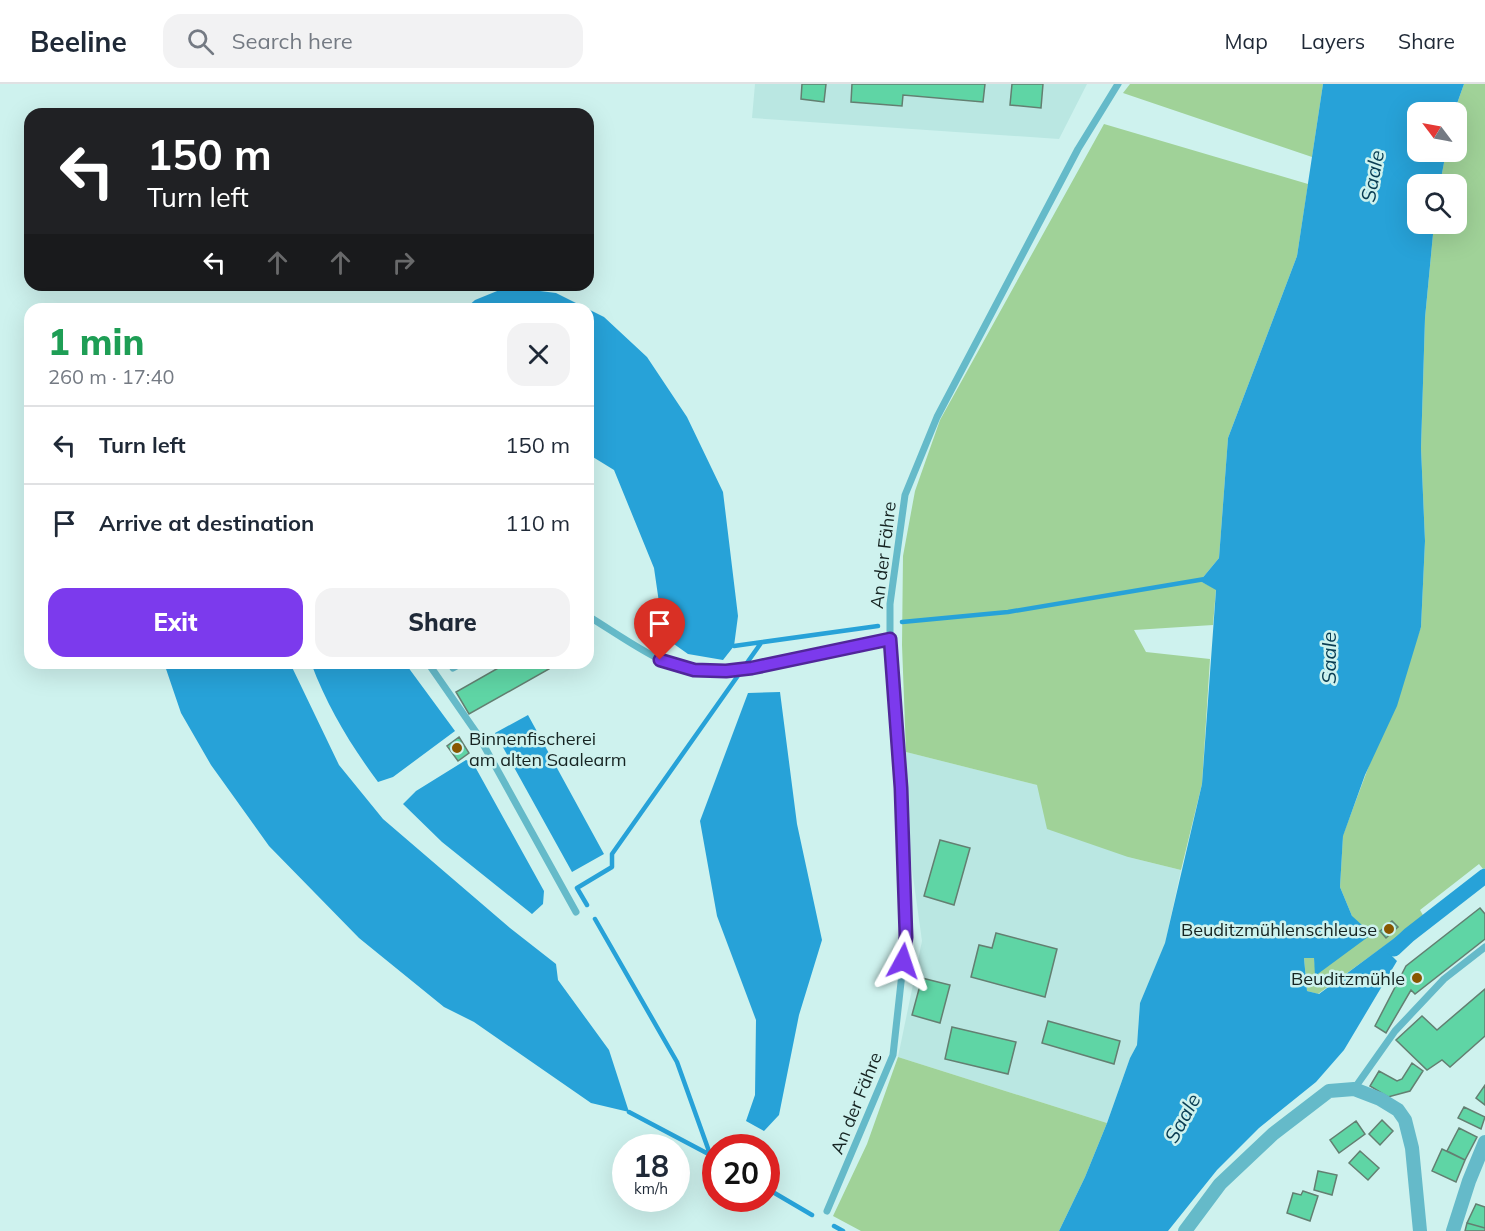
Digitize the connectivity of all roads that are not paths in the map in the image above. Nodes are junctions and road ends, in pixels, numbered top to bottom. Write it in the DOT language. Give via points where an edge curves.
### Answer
graph roads {
  1 [pos="1118,84"];
  2 [pos="594,620"];
  3 [pos="890,639"];
  4 [pos="432,669"];
  5 [pos="576,912"];
  6 [pos="1485,947"];
  7 [pos="1354,1089"];
  8 [pos="1485,1142"];
  9 [pos="827,1211"];
  10 [pos="1185,1231"];
  11 [pos="1420,1231"];
  12 [pos="1453,1231"];
  1 -- 3 [label="lane, An der Fähre" via="1078,149 937,417 905,495 890,604"];
  2 -- 3 [label="lane" via="660,660 694,670 750,668"];
  3 -- 9 [label="lane, An der Fähre" via="906,937 896,1031 893,1054"];
  4 -- 5 [label="lane" via="478,735"];
  6 -- 7 [label="lane" via="1444,979 1395,1031"];
  7 -- 10 [label="street" via="1329,1091 1273,1134 1220,1184"];
  7 -- 11 [label="street" via="1380,1099 1398,1110 1405,1120 1412,1148"];
  8 -- 12 [label="street"];
}
